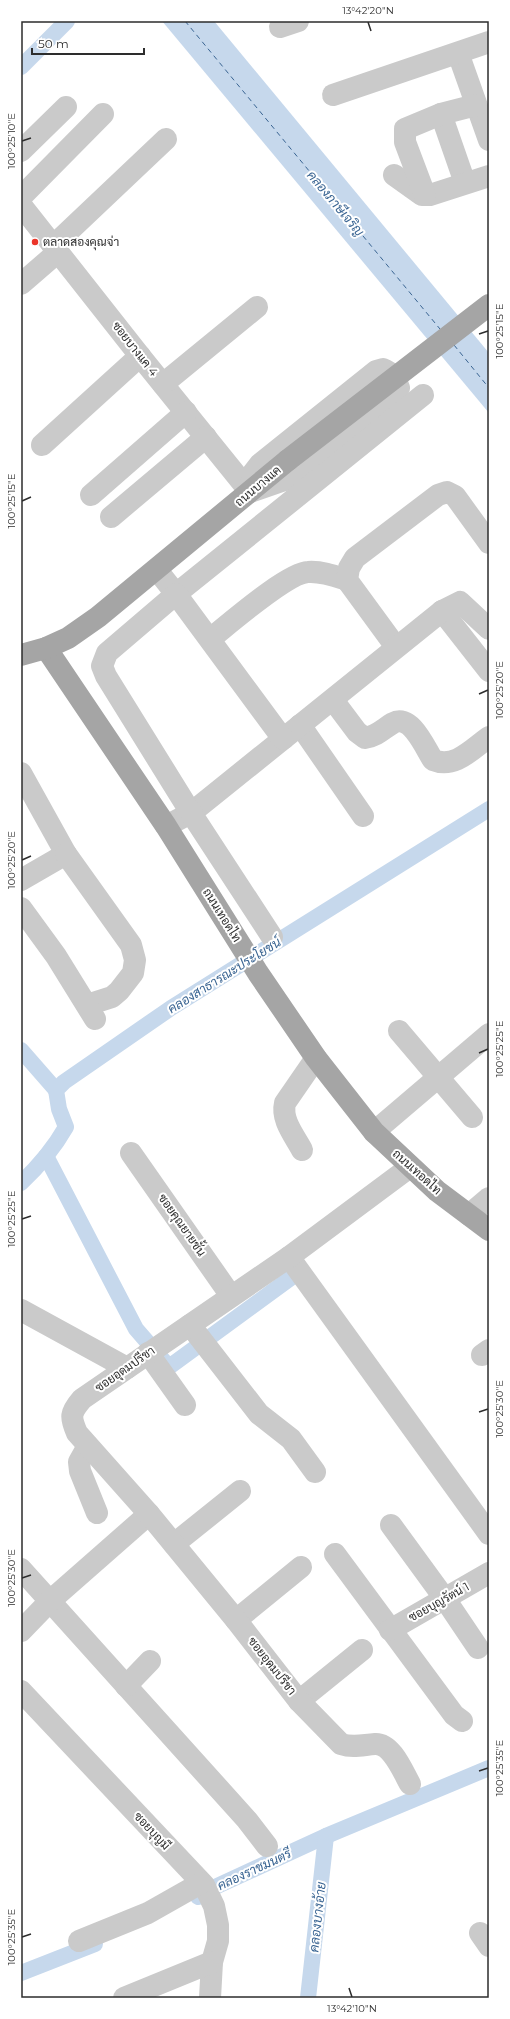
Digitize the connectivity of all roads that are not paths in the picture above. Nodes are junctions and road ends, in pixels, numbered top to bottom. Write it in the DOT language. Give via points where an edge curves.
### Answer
graph roads {
  1 [pos="489,42"];
  2 [pos="458,53"];
  3 [pos="333,95"];
  4 [pos="476,105"];
  5 [pos="66,107"];
  6 [pos="103,114"];
  7 [pos="441,114"];
  8 [pos="166,139"];
  9 [pos="489,140"];
  10 [pos="21,151"];
  11 [pos="394,175"];
  12 [pos="489,176"];
  13 [pos="466,183"];
  14 [pos="425,195"];
  15 [pos="21,196"];
  16 [pos="21,205"];
  17 [pos="56,249"];
  18 [pos="21,284"];
  19 [pos="489,305"];
  20 [pos="257,307"];
  21 [pos="140,356"];
  22 [pos="163,384"];
  23 [pos="423,395"];
  24 [pos="186,412"];
  25 [pos="206,437"];
  26 [pos="42,445"];
  27 [pos="250,492"];
  28 [pos="91,495"];
  29 [pos="111,517"];
  30 [pos="489,543"];
  31 [pos="157,570"];
  32 [pos="347,580"];
  33 [pos="176,594"];
  34 [pos="442,611"];
  35 [pos="488,626"];
  36 [pos="210,639"];
  37 [pos="396,647"];
  38 [pos="46,648"];
  39 [pos="21,655"];
  40 [pos="489,671"];
  41 [pos="333,700"];
  42 [pos="300,725"];
  43 [pos="489,737"];
  44 [pos="283,739"];
  45 [pos="21,773"];
  46 [pos="191,813"];
  47 [pos="364,816"];
  48 [pos="166,826"];
  49 [pos="66,854"];
  50 [pos="21,880"];
  51 [pos="21,908"];
  52 [pos="272,937"];
  53 [pos="399,1031"];
  54 [pos="489,1034"];
  55 [pos="316,1058"];
  56 [pos="439,1076"];
  57 [pos="472,1117"];
  58 [pos="374,1132"];
  59 [pos="302,1150"];
  60 [pos="131,1153"];
  61 [pos="410,1167"];
  62 [pos="489,1198"];
  63 [pos="469,1215"];
  64 [pos="489,1230"];
  65 [pos="289,1257"];
  66 [pos="231,1296"];
  67 [pos="22,1312"];
  68 [pos="190,1325"];
  69 [pos="148,1353"];
  70 [pos="127,1368"];
  71 [pos="185,1405"];
  72 [pos="88,1446"];
  73 [pos="315,1472"];
  74 [pos="240,1491"];
  75 [pos="97,1513"];
  76 [pos="149,1514"];
  77 [pos="391,1525"];
  78 [pos="489,1534"];
  79 [pos="174,1544"];
  80 [pos="334,1554"];
  81 [pos="301,1567"];
  82 [pos="21,1569"];
  83 [pos="489,1574"];
  84 [pos="445,1599"];
  85 [pos="50,1601"];
  86 [pos="236,1620"];
  87 [pos="390,1630"];
  88 [pos="21,1631"];
  89 [pos="478,1648"];
  90 [pos="362,1650"];
  91 [pos="150,1660"];
  92 [pos="126,1686"];
  93 [pos="21,1691"];
  94 [pos="299,1701"];
  95 [pos="462,1721"];
  96 [pos="410,1784"];
  97 [pos="267,1846"];
  98 [pos="203,1884"];
  99 [pos="79,1941"];
  100 [pos="212,1962"];
  101 [pos="124,1998"];
  102 [pos="210,1998"];
  1 -- 2 [label="street"];
  2 -- 3 [label="street"];
  2 -- 4 [label="street"];
  4 -- 7 [label="street"];
  4 -- 9 [label="street"];
  5 -- 10 [label="street"];
  6 -- 15 [label="street"];
  7 -- 13 [label="street"];
  7 -- 14 [label="street" via="405,129 404,134"];
  8 -- 17 [label="street"];
  11 -- 14 [label="street"];
  12 -- 13 [label="street"];
  13 -- 14 [label="street"];
  16 -- 17 [label="street, ซอยบางแค 4"];
  17 -- 18 [label="street"];
  17 -- 21 [label="street, ซอยบางแค 4"];
  19 -- 27 [label="main road, ถนนบางแค, bridge"];
  20 -- 22 [label="street"];
  21 -- 22 [label="street, ซอยบางแค 4"];
  21 -- 26 [label="street"];
  22 -- 24 [label="street, ซอยบางแค 4"];
  23 -- 33 [label="street"];
  24 -- 25 [label="street, ซอยบางแค 4"];
  24 -- 28 [label="street"];
  25 -- 27 [label="street, ซอยบางแค 4"];
  25 -- 29 [label="street"];
  27 -- 27 [label="street" via="253,473 260,464 376,371 389,371 399,388 394,395 290,478"];
  27 -- 31 [label="main road, ถนนบางแค"];
  30 -- 32 [label="street" via="455,496 447,492 438,495 355,558 348,568"];
  31 -- 33 [label="street"];
  31 -- 38 [label="main road, ถนนบางแค" via="68,638"];
  32 -- 36 [label="street" via="319,572 306,572 288,578"];
  32 -- 37 [label="street"];
  33 -- 36 [label="street"];
  33 -- 46 [label="street" via="107,653 102,666"];
  34 -- 35 [label="street" via="460,602"];
  34 -- 37 [label="street"];
  34 -- 40 [label="street"];
  36 -- 44 [label="street"];
  37 -- 41 [label="street"];
  38 -- 39 [label="main road, ถนนบางแค"];
  38 -- 48 [label="main road, ถนนเทอดไท"];
  41 -- 42 [label="street"];
  41 -- 43 [label="street" via="357,732 365,738 374,736 394,722 403,721 411,725 433,760 438,762 455,762"];
  42 -- 44 [label="street"];
  42 -- 47 [label="street"];
  44 -- 46 [label="street"];
  45 -- 49 [label="street"];
  46 -- 48 [label="street"];
  46 -- 52 [label="street"];
  48 -- 55 [label="main road, ถนนเทอดไท" via="258,973"];
  49 -- 50 [label="street"];
  49 -- 51 [label="street" via="131,945 135,960 133,973 119,992 91,1012 56,956"];
  53 -- 56 [label="street"];
  54 -- 56 [label="street"];
  55 -- 58 [label="main road, ถนนเทอดไท"];
  55 -- 59 [label="street" via="285,1103 284,1109 285,1118"];
  56 -- 57 [label="street"];
  56 -- 58 [label="street"];
  58 -- 61 [label="main road, ถนนเทอดไท"];
  60 -- 66 [label="street, ซอยคุณยายชั้น"];
  61 -- 63 [label="main road, ถนนเทอดไท"];
  61 -- 65 [label="street, ซอยอุดมปรีชา"];
  62 -- 63 [label="street"];
  63 -- 64 [label="main road, ถนนเทอดไท"];
  65 -- 66 [label="street, ซอยอุดมปรีชา"];
  65 -- 78 [label="street"];
  66 -- 68 [label="street, ซอยอุดมปรีชา"];
  67 -- 70 [label="street"];
  68 -- 69 [label="street, ซอยอุดมปรีชา"];
  68 -- 73 [label="street" via="259,1414 290,1439"];
  69 -- 70 [label="street, ซอยอุดมปรีชา"];
  69 -- 71 [label="street"];
  70 -- 72 [label="street, ซอยอุดมปรีชา" via="82,1399 74,1408 71,1419 77,1433"];
  72 -- 75 [label="street" via="79,1462 80,1471"];
  72 -- 76 [label="street, ซอยอุดมปรีชา"];
  74 -- 79 [label="street"];
  76 -- 79 [label="street, ซอยอุดมปรีชา"];
  76 -- 85 [label="street"];
  77 -- 84 [label="street"];
  79 -- 86 [label="street, ซอยอุดมปรีชา"];
  80 -- 87 [label="street"];
  81 -- 86 [label="street"];
  82 -- 85 [label="street"];
  83 -- 84 [label="street, ซอยบุญรัตน์ 1"];
  84 -- 87 [label="street, ซอยบุญรัตน์ 1"];
  84 -- 89 [label="street"];
  85 -- 88 [label="street"];
  85 -- 92 [label="street"];
  86 -- 94 [label="street, ซอยอุดมปรีชา"];
  87 -- 95 [label="street" via="454,1715"];
  90 -- 94 [label="street"];
  91 -- 92 [label="street"];
  92 -- 97 [label="street" via="247,1820"];
  93 -- 98 [label="street, ซอยบุญมี"];
  94 -- 96 [label="street, ซอยอุดมปรีชา" via="341,1744 351,1748 383,1745 392,1754"];
  98 -- 99 [label="street" via="148,1913"];
  98 -- 100 [label="street, ซอยบุญมี" via="214,1906 218,1925 218,1941"];
  100 -- 101 [label="street"];
  100 -- 102 [label="street, ซอยบุญมี"];
}
